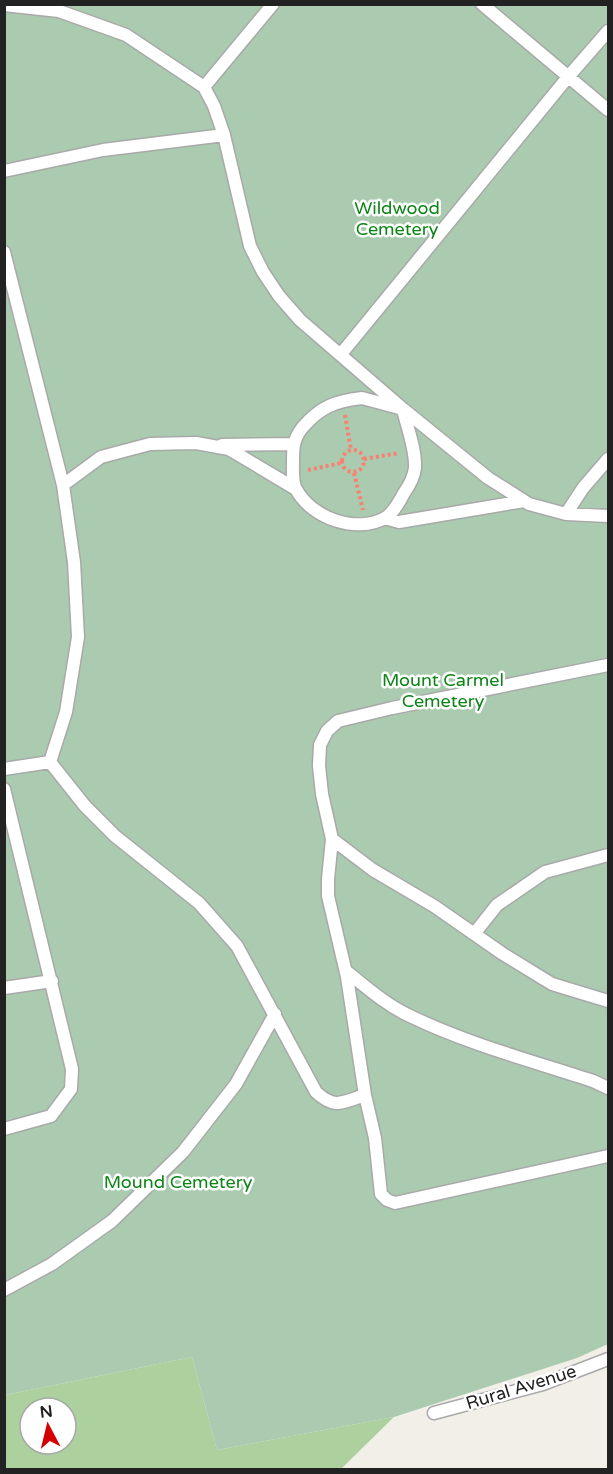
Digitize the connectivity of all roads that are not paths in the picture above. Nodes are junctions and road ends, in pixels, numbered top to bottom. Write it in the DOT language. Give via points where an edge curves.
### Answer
graph roads {
  1 [pos="273,4"];
  2 [pos="482,4"];
  3 [pos="4,5"];
  4 [pos="609,31"];
  5 [pos="568,76"];
  6 [pos="204,87"];
  7 [pos="609,110"];
  8 [pos="224,135"];
  9 [pos="4,171"];
  10 [pos="4,252"];
  11 [pos="342,354"];
  12 [pos="403,409"];
  13 [pos="293,444"];
  14 [pos="212,446"];
  15 [pos="609,459"];
  16 [pos="63,485"];
  17 [pos="296,489"];
  18 [pos="524,501"];
  19 [pos="566,514"];
  20 [pos="609,516"];
  21 [pos="385,518"];
  22 [pos="609,665"];
  23 [pos="50,762"];
  24 [pos="4,769"];
  25 [pos="4,789"];
  26 [pos="332,839"];
  27 [pos="609,855"];
  28 [pos="474,934"];
  29 [pos="346,972"];
  30 [pos="52,981"];
  31 [pos="4,988"];
  32 [pos="609,1001"];
  33 [pos="274,1014"];
  34 [pos="609,1088"];
  35 [pos="365,1095"];
  36 [pos="4,1129"];
  37 [pos="609,1156"];
  38 [pos="4,1290"];
  39 [pos="609,1359"];
  40 [pos="434,1413"];
  1 -- 6 [label="lane"];
  2 -- 5 [label="lane"];
  3 -- 6 [label="lane" via="59,11 126,34"];
  4 -- 5 [label="lane"];
  5 -- 7 [label="lane"];
  5 -- 11 [label="lane"];
  6 -- 8 [label="lane"];
  8 -- 9 [label="lane" via="103,150"];
  8 -- 11 [label="lane" via="250,246 263,272 300,320"];
  10 -- 16 [label="lane"];
  11 -- 12 [label="lane"];
  12 -- 13 [label="lane" via="362,398 342,400 309,420"];
  12 -- 18 [label="lane" via="488,478"];
  12 -- 21 [label="lane" via="415,469 409,486"];
  13 -- 14 [label="lane"];
  13 -- 17 [label="lane"];
  14 -- 16 [label="lane" via="150,444 101,457"];
  14 -- 17 [label="lane" via="230,450"];
  15 -- 19 [label="lane"];
  16 -- 23 [label="lane" via="74,562 78,637 66,712"];
  17 -- 21 [label="lane" via="325,517 342,523"];
  18 -- 19 [label="lane"];
  18 -- 21 [label="lane" via="399,522"];
  19 -- 20 [label="lane"];
  22 -- 26 [label="lane" via="338,721 320,745 322,794"];
  23 -- 24 [label="lane"];
  23 -- 33 [label="lane" via="84,806 115,836 199,903 237,946"];
  25 -- 30 [label="lane"];
  26 -- 28 [label="lane"];
  26 -- 29 [label="lane" via="328,896"];
  27 -- 28 [label="lane" via="545,872 497,906"];
  28 -- 32 [label="lane" via="552,984"];
  29 -- 34 [label="lane" via="409,1016"];
  29 -- 35 [label="lane"];
  30 -- 31 [label="lane"];
  30 -- 36 [label="lane" via="72,1068 70,1089 51,1116"];
  33 -- 35 [label="lane" via="316,1092 327,1102"];
  33 -- 38 [label="lane" via="236,1084 183,1152 112,1221 52,1264"];
  35 -- 37 [label="lane" via="375,1138 378,1184 381,1194 395,1203"];
  39 -- 40 [label="lane, Rural Avenue" via="543,1384"];
}
